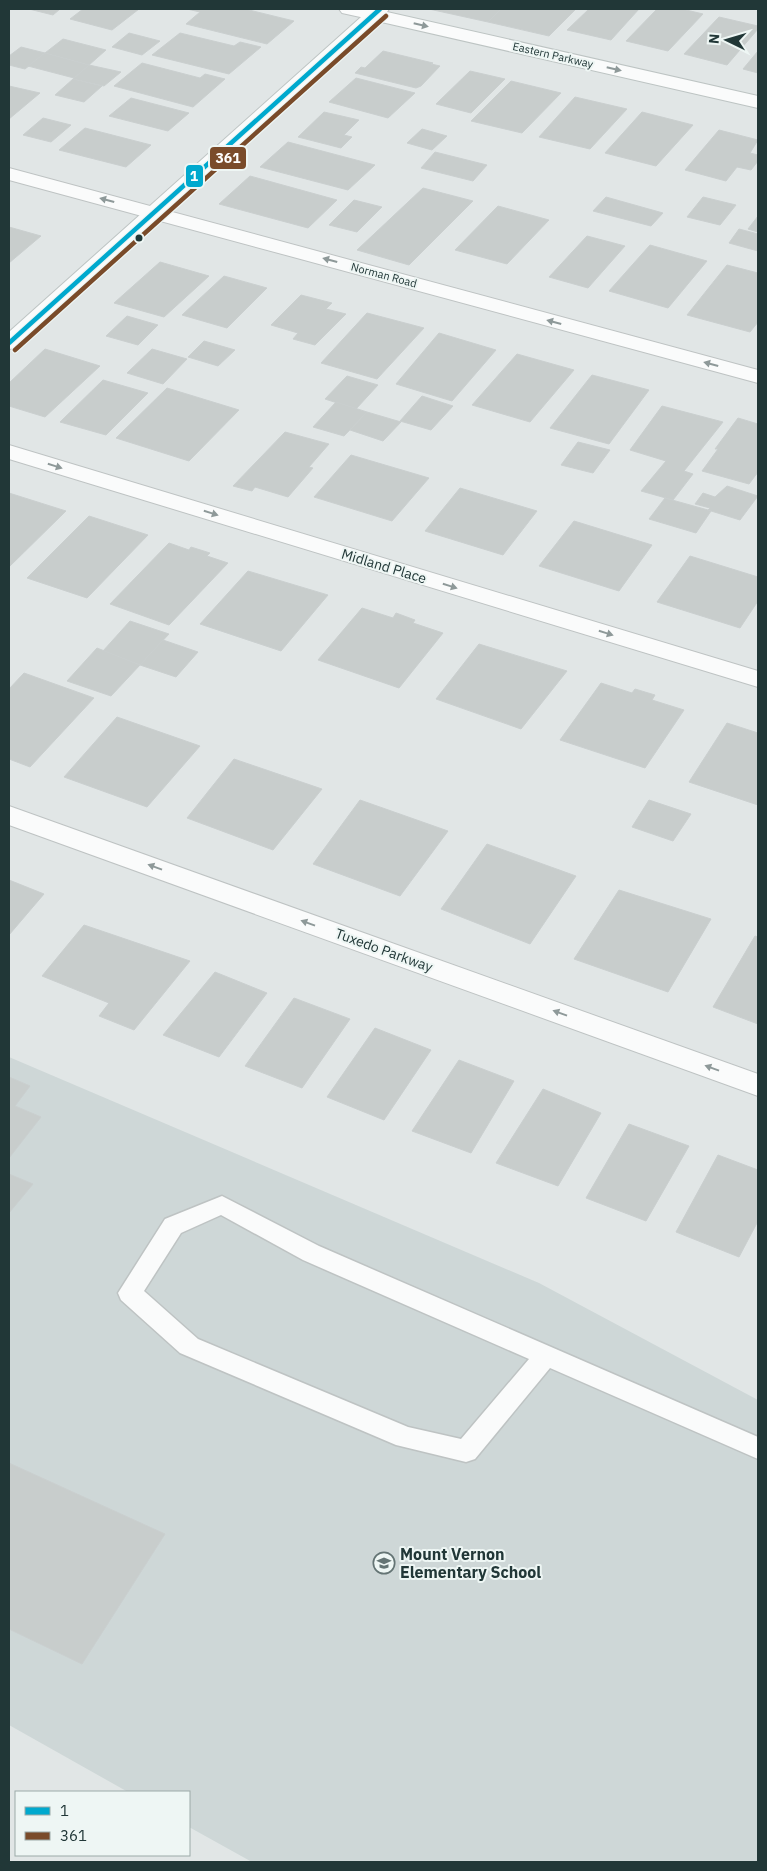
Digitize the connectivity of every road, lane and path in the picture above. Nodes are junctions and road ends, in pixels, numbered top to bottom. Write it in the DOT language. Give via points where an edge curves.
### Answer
graph roads {
  1 [pos="348,9"];
  2 [pos="377,12"];
  3 [pos="758,102"];
  4 [pos="9,174"];
  5 [pos="154,212"];
  6 [pos="9,344"];
  7 [pos="758,377"];
  8 [pos="9,452"];
  9 [pos="758,679"];
  10 [pos="9,815"];
  11 [pos="758,1085"];
  12 [pos="547,1355"];
  13 [pos="758,1448"];
  1 -- 2 [label="street, Eastern Parkway"];
  2 -- 3 [label="street, Eastern Parkway, one-way"];
  2 -- 5 [label="street"];
  5 -- 4 [label="street, Norman Road, one-way"];
  5 -- 6 [label="street"];
  7 -- 5 [label="street, Norman Road, one-way"];
  8 -- 9 [label="street, Midland Place, one-way"];
  11 -- 10 [label="street, Tuxedo Parkway, one-way"];
  12 -- 12 [label="lane" via="310,1254 222,1205 173,1226 130,1293 188,1346 405,1437 466,1451"];
  12 -- 13 [label="lane"];
}
